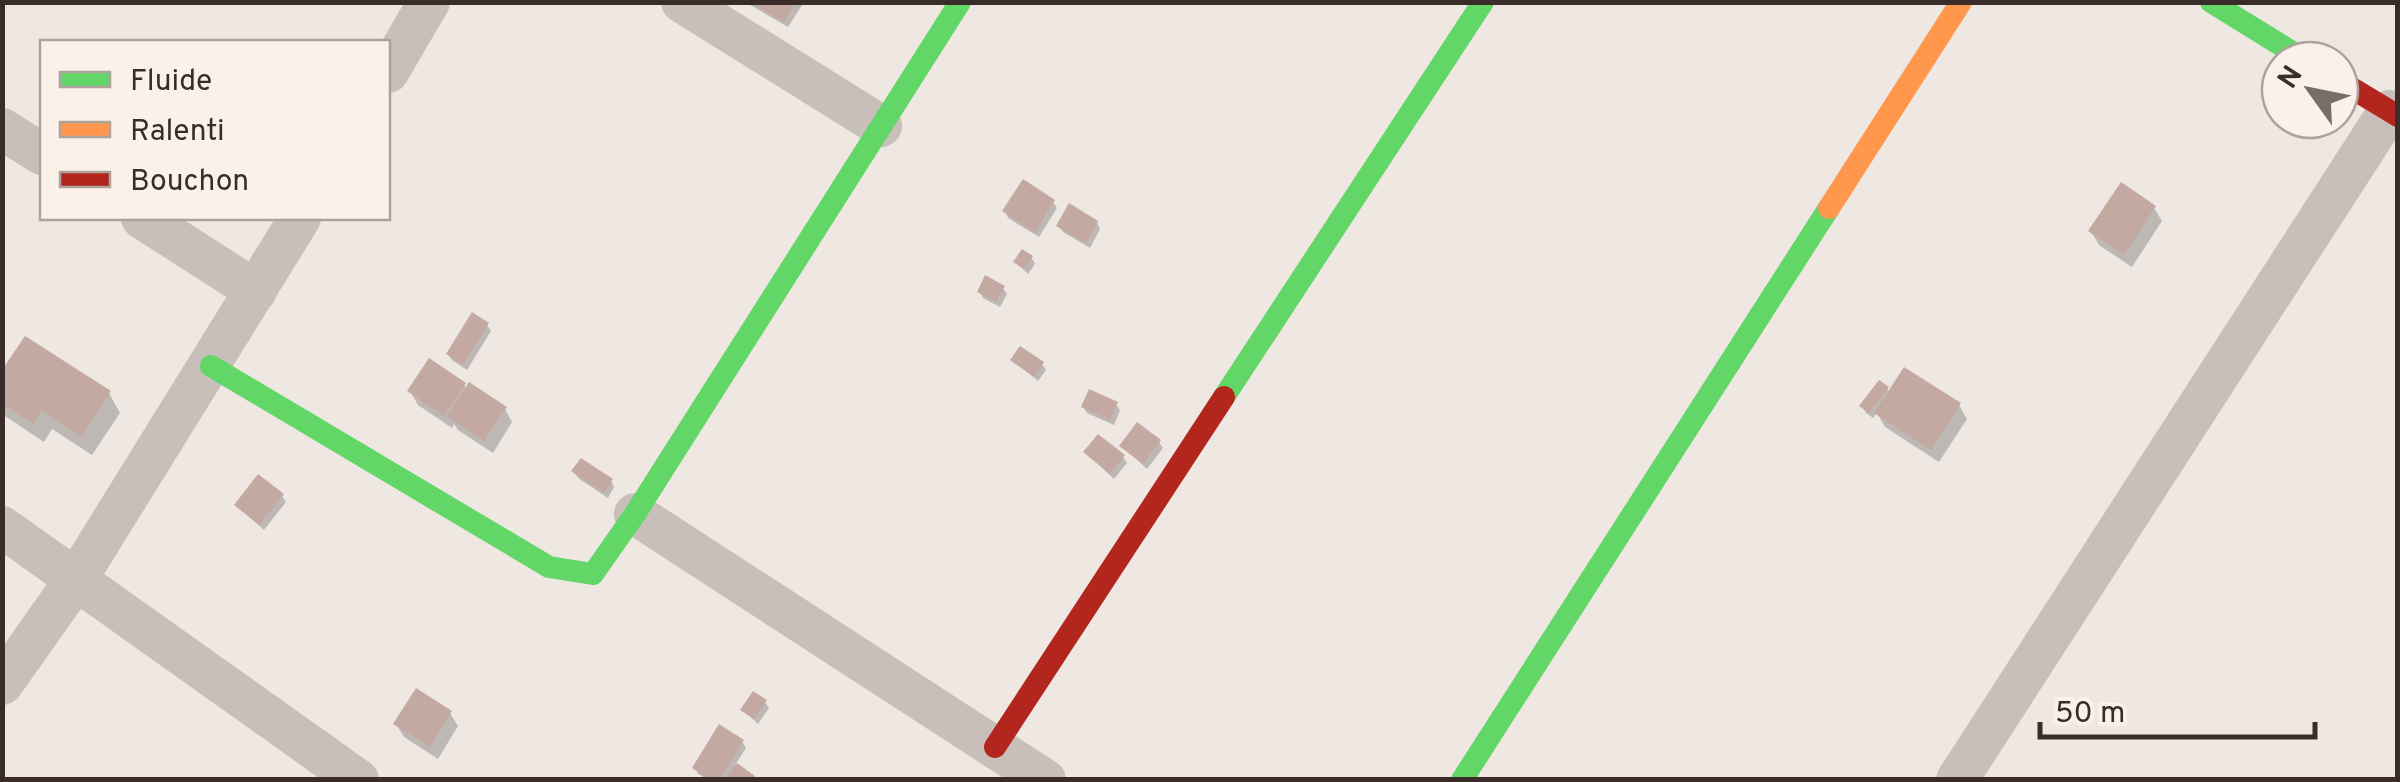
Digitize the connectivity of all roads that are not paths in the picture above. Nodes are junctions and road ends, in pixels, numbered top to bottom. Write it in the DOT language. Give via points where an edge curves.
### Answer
graph roads {
  1 [pos="429,2"];
  2 [pos="682,2"];
  3 [pos="960,2"];
  4 [pos="1483,2"];
  5 [pos="1961,2"];
  6 [pos="2211,2"];
  7 [pos="2273,40"];
  8 [pos="390,69"];
  9 [pos="2360,93"];
  10 [pos="2393,114"];
  11 [pos="881,126"];
  12 [pos="2,129"];
  13 [pos="40,153"];
  14 [pos="145,220"];
  15 [pos="299,220"];
  16 [pos="256,290"];
  17 [pos="210,366"];
  18 [pos="635,514"];
  19 [pos="2,527"];
  20 [pos="77,578"];
  21 [pos="2,684"];
  22 [pos="995,747"];
  23 [pos="358,780"];
  24 [pos="1045,780"];
  25 [pos="1462,780"];
  26 [pos="1956,780"];
  1 -- 8 [label="street"];
  2 -- 11 [label="street"];
  3 -- 11 [label="street"];
  4 -- 22 [label="street"];
  5 -- 25 [label="street"];
  6 -- 7 [label="street"];
  9 -- 10 [label="street"];
  10 -- 26 [label="street"];
  11 -- 18 [label="street"];
  12 -- 13 [label="street"];
  14 -- 16 [label="street"];
  15 -- 16 [label="street"];
  16 -- 17 [label="street"];
  17 -- 18 [label="street" via="549,567 593,574"];
  17 -- 20 [label="street"];
  18 -- 22 [label="street"];
  19 -- 20 [label="street"];
  20 -- 21 [label="street"];
  20 -- 23 [label="street"];
  22 -- 24 [label="street"];
}
